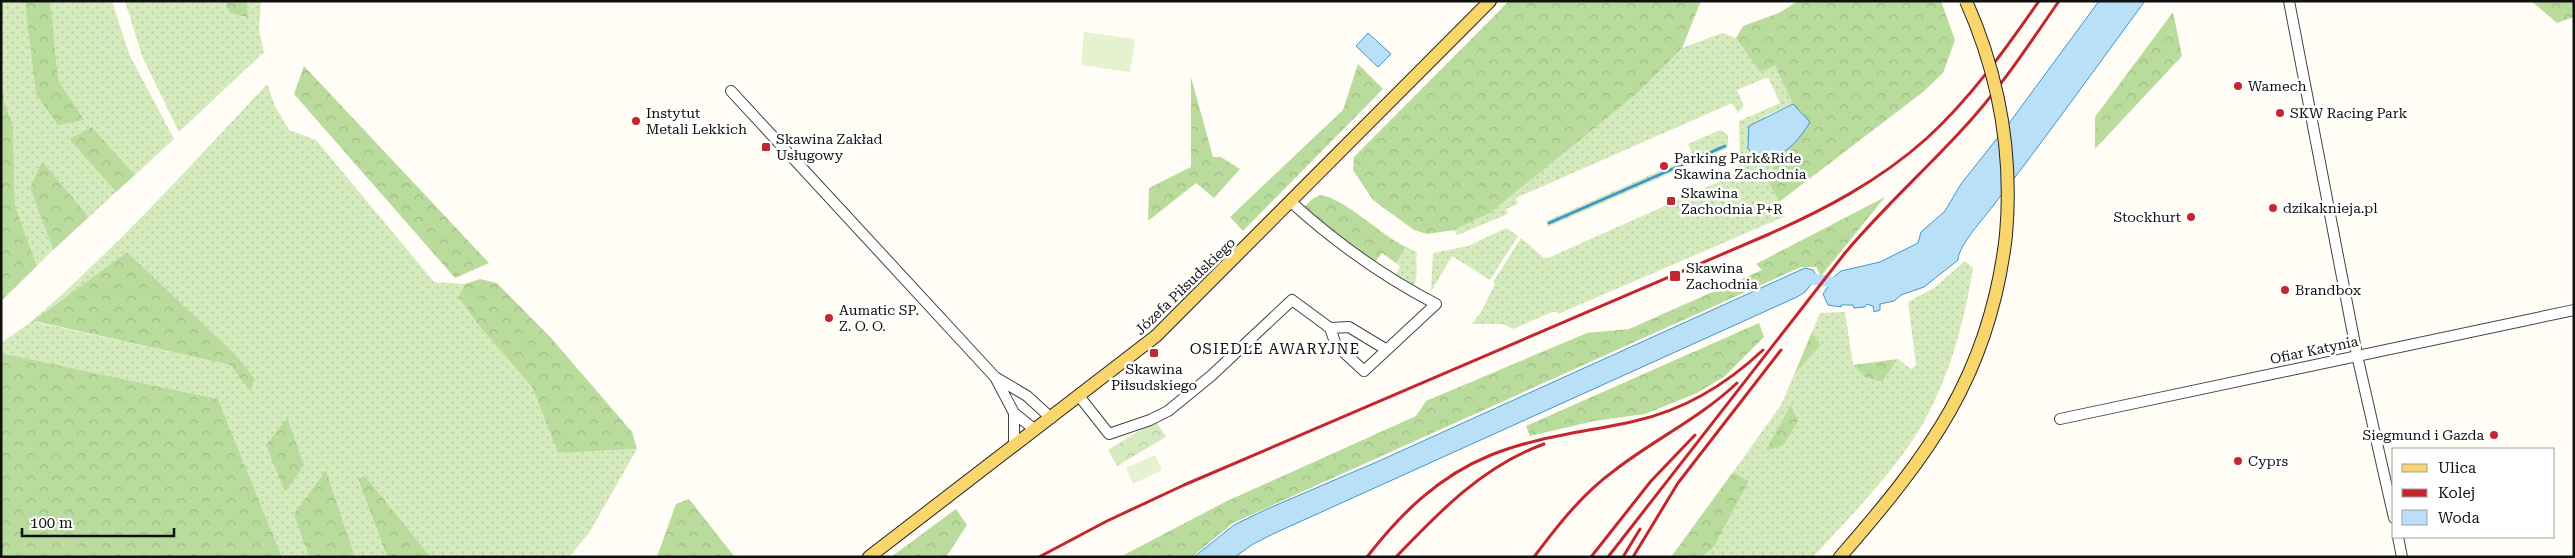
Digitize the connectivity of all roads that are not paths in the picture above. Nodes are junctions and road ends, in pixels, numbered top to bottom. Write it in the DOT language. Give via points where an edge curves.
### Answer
graph roads {
  1 [pos="1490,1"];
  2 [pos="1966,1"];
  3 [pos="2289,1"];
  4 [pos="731,92"];
  5 [pos="1291,202"];
  6 [pos="2574,310"];
  7 [pos="1330,328"];
  8 [pos="1387,350"];
  9 [pos="2358,355"];
  10 [pos="996,377"];
  11 [pos="1080,396"];
  12 [pos="1014,413"];
  13 [pos="1051,418"];
  14 [pos="2060,419"];
  15 [pos="1035,430"];
  16 [pos="1014,446"];
  17 [pos="2392,509"];
  18 [pos="2398,538"];
  19 [pos="869,557"];
  20 [pos="1840,557"];
  21 [pos="2402,557"];
  1 -- 5 [label="main road, Józefa Piłsudskiego"];
  2 -- 20 [label="main road, bridge" via="1991,69 2002,122 2007,184 2006,235 1991,313 1978,354 1956,402 1915,468"];
  3 -- 9 [label="street"];
  4 -- 10 [label="street"];
  5 -- 8 [label="street" via="1332,237 1402,288 1436,304"];
  5 -- 11 [label="main road, Józefa Piłsudskiego" via="1169,324"];
  6 -- 9 [label="street, Ofiar Katynia"];
  7 -- 8 [label="street" via="1349,327"];
  7 -- 8 [label="street" via="1336,345 1364,370"];
  7 -- 11 [label="street" via="1292,300 1211,376 1168,411 1118,432 1109,434"];
  9 -- 14 [label="street, Ofiar Katynia"];
  9 -- 17 [label="street"];
  10 -- 12 [label="street"];
  10 -- 13 [label="street" via="1027,396"];
  11 -- 13 [label="main road, Józefa Piłsudskiego"];
  12 -- 15 [label="street"];
  12 -- 16 [label="street"];
  13 -- 15 [label="main road, Józefa Piłsudskiego"];
  15 -- 16 [label="main road, Józefa Piłsudskiego"];
  16 -- 19 [label="main road, Józefa Piłsudskiego"];
  18 -- 21 [label="street"];
}
